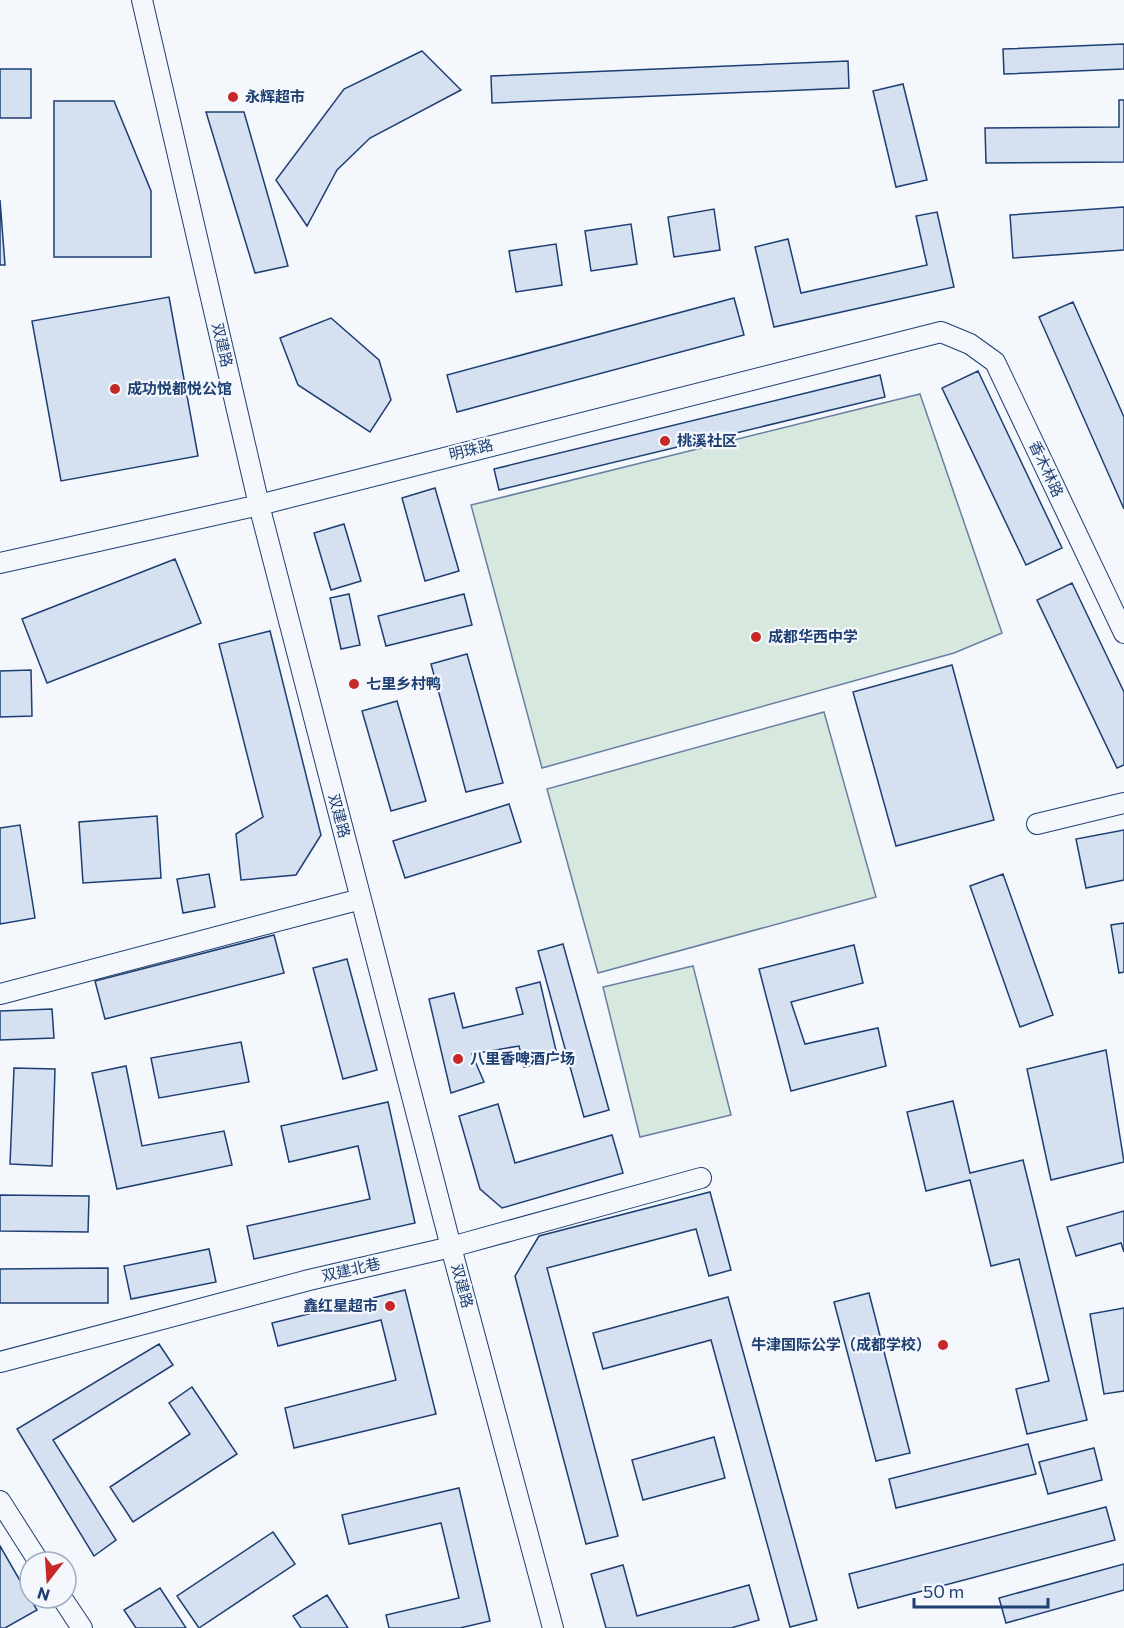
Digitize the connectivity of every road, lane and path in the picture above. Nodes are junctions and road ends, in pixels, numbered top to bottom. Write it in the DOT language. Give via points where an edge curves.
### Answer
graph roads {
  1 [pos="142,0"];
  2 [pos="940,332"];
  3 [pos="259,505"];
  4 [pos="0,563"];
  5 [pos="1124,633"];
  6 [pos="1124,803"];
  7 [pos="1037,824"];
  8 [pos="361,899"];
  9 [pos="0,994"];
  10 [pos="701,1178"];
  11 [pos="451,1247"];
  12 [pos="0,1362"];
  13 [pos="0,1501"];
  14 [pos="31,1550"];
  15 [pos="70,1610"];
  16 [pos="82,1628"];
  17 [pos="554,1628"];
  1 -- 3 [label="street, 双建路"];
  2 -- 3 [label="street, 明珠路"];
  2 -- 5 [label="street, 香木林路" via="970,344 995,362"];
  3 -- 4 [label="street, 明珠路"];
  3 -- 8 [label="street, 双建路"];
  6 -- 7 [label="street"];
  8 -- 9 [label="street"];
  8 -- 11 [label="street, 双建路"];
  10 -- 11 [label="street, 双建北巷"];
  11 -- 12 [label="street, 双建北巷" via="309,1280"];
  11 -- 17 [label="street, 双建路"];
  13 -- 14 [label="street"];
  15 -- 16 [label="street"];
}
